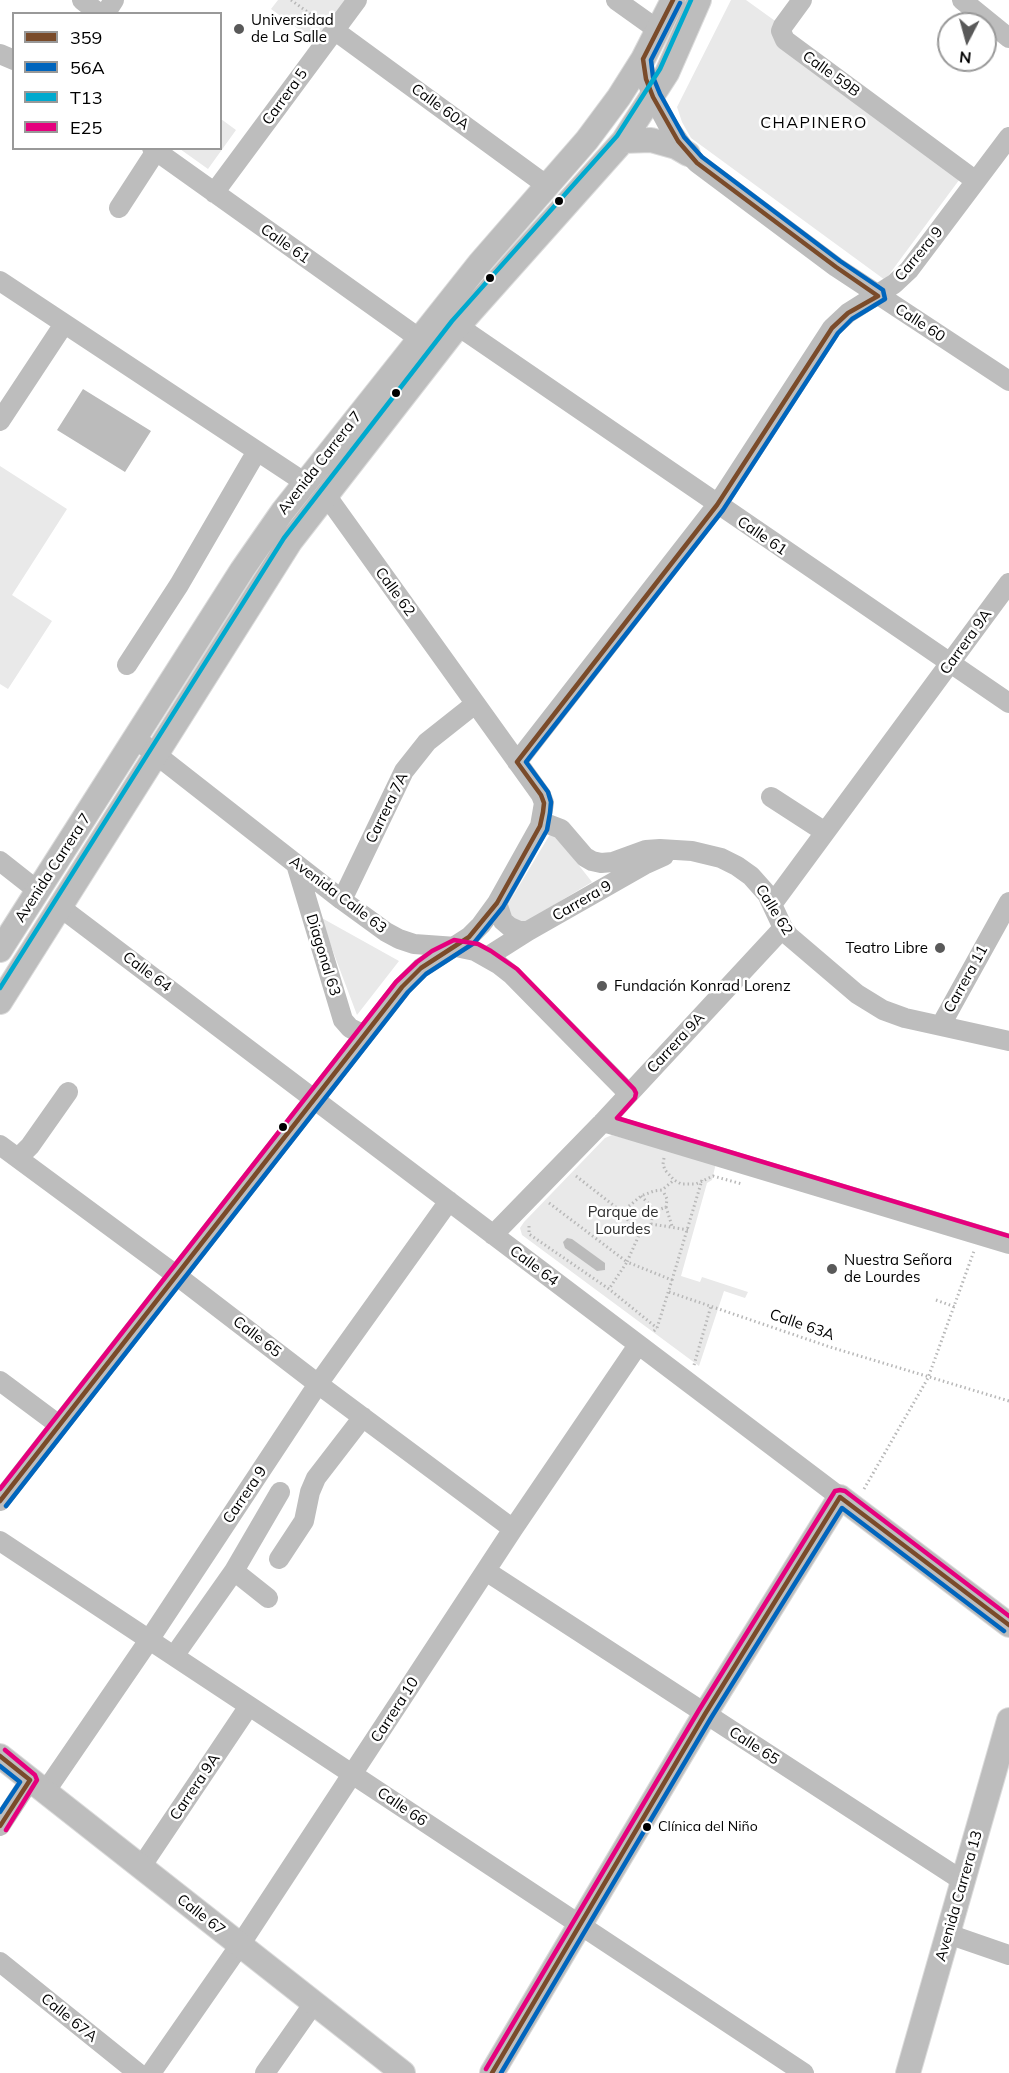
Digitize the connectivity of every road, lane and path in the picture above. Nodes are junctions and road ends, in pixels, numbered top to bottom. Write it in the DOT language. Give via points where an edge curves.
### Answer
graph roads {
  1 [pos="82,0"];
  2 [pos="291,0"];
  3 [pos="357,0"];
  4 [pos="616,0"];
  5 [pos="673,0"];
  6 [pos="699,0"];
  7 [pos="802,0"];
  8 [pos="962,0"];
  9 [pos="97,12"];
  10 [pos="334,30"];
  11 [pos="658,30"];
  12 [pos="1009,38"];
  13 [pos="643,59"];
  14 [pos="653,97"];
  15 [pos="1009,137"];
  16 [pos="623,141"];
  17 [pos="154,150"];
  18 [pos="688,154"];
  19 [pos="976,181"];
  20 [pos="546,185"];
  21 [pos="214,193"];
  22 [pos="119,208"];
  23 [pos="0,281"];
  24 [pos="878,296"];
  25 [pos="64,324"];
  26 [pos="458,326"];
  27 [pos="420,339"];
  28 [pos="1009,381"];
  29 [pos="0,421"];
  30 [pos="257,451"];
  31 [pos="304,482"];
  32 [pos="326,495"];
  33 [pos="717,505"];
  34 [pos="1009,583"];
  35 [pos="950,663"];
  36 [pos="127,665"];
  37 [pos="1009,703"];
  38 [pos="475,704"];
  39 [pos="135,738"];
  40 [pos="155,754"];
  41 [pos="517,762"];
  42 [pos="771,797"];
  43 [pos="540,826"];
  44 [pos="825,832"];
  45 [pos="680,850"];
  46 [pos="0,861"];
  47 [pos="296,864"];
  48 [pos="38,891"];
  49 [pos="342,900"];
  50 [pos="1009,902"];
  51 [pos="497,903"];
  52 [pos="773,903"];
  53 [pos="60,907"];
  54 [pos="783,928"];
  55 [pos="528,931"];
  56 [pos="456,947"];
  57 [pos="0,951"];
  58 [pos="487,957"];
  59 [pos="0,1002"];
  60 [pos="941,1025"];
  61 [pos="366,1032"];
  62 [pos="1009,1041"];
  63 [pos="68,1092"];
  64 [pos="629,1094"];
  65 [pos="314,1099"];
  66 [pos="603,1122"];
  67 [pos="669,1142"];
  68 [pos="0,1145"];
  69 [pos="18,1158"];
  70 [pos="576,1176"];
  71 [pos="713,1176"];
  72 [pos="674,1180"];
  73 [pos="702,1180"];
  74 [pos="662,1190"];
  75 [pos="641,1196"];
  76 [pos="449,1202"];
  77 [pos="549,1203"];
  78 [pos="666,1207"];
  79 [pos="622,1212"];
  80 [pos="653,1212"];
  81 [pos="535,1219"];
  82 [pos="651,1224"];
  83 [pos="672,1226"];
  84 [pos="689,1230"];
  85 [pos="493,1235"];
  86 [pos="639,1235"];
  87 [pos="979,1235"];
  88 [pos="1009,1244"];
  89 [pos="627,1262"];
  90 [pos="176,1275"];
  91 [pos="672,1281"];
  92 [pos="609,1289"];
  93 [pos="669,1292"];
  94 [pos="936,1300"];
  95 [pos="711,1306"];
  96 [pos="955,1307"];
  97 [pos="638,1345"];
  98 [pos="692,1375"];
  99 [pos="928,1378"];
  100 [pos="0,1381"];
  101 [pos="318,1384"];
  102 [pos="1009,1401"];
  103 [pos="363,1417"];
  104 [pos="58,1425"];
  105 [pos="280,1492"];
  106 [pos="0,1501"];
  107 [pos="847,1502"];
  108 [pos="513,1529"];
  109 [pos="0,1541"];
  110 [pos="279,1559"];
  111 [pos="234,1571"];
  112 [pos="486,1571"];
  113 [pos="268,1598"];
  114 [pos="1009,1625"];
  115 [pos="149,1640"];
  116 [pos="174,1656"];
  117 [pos="249,1706"];
  118 [pos="705,1714"];
  119 [pos="1009,1720"];
  120 [pos="0,1756"];
  121 [pos="353,1774"];
  122 [pos="37,1786"];
  123 [pos="0,1826"];
  124 [pos="141,1868"];
  125 [pos="963,1881"];
  126 [pos="580,1924"];
  127 [pos="948,1934"];
  128 [pos="240,1945"];
  129 [pos="1009,1955"];
  130 [pos="0,1962"];
  131 [pos="314,2003"];
  132 [pos="912,2072"];
  133 [pos="138,2073"];
  134 [pos="151,2073"];
  135 [pos="265,2073"];
  136 [pos="403,2073"];
  137 [pos="492,2073"];
  138 [pos="804,2073"];
  1 -- 9 [label="street"];
  2 -- 10 [label="path"];
  3 -- 10 [label="street, Carrera 5"];
  4 -- 11 [label="street"];
  5 -- 11 [label="main road, Avenida Carrera 7"];
  6 -- 14 [label="main road, Avenida Carrera 7" via="678,53"];
  7 -- 19 [label="street, Calle 59B" via="783,26 785,40"];
  8 -- 12 [label="street"];
  10 -- 20 [label="street, Calle 60A"];
  10 -- 21 [label="street, Carrera 5"];
  11 -- 13 [label="main road, Avenida Carrera 7"];
  13 -- 14 [label="street, Calle 60"];
  13 -- 20 [label="main road, Avenida Carrera 7" via="587,140"];
  14 -- 16 [label="main road, Avenida Carrera 7"];
  14 -- 18 [label="street, Calle 60"];
  15 -- 19 [label="street, Carrera 9"];
  16 -- 18 [label="main road" via="651,140"];
  16 -- 26 [label="main road, Avenida Carrera 7"];
  17 -- 21 [label="street, Calle 61"];
  17 -- 22 [label="street"];
  18 -- 24 [label="street, Calle 60"];
  19 -- 24 [label="street, Carrera 9" via="909,270"];
  20 -- 27 [label="main road, Avenida Carrera 7"];
  21 -- 27 [label="street, Calle 61"];
  23 -- 25 [label="street"];
  24 -- 28 [label="street, Calle 60"];
  24 -- 33 [label="street, Carrera 9" via="848,313 832,328"];
  25 -- 29 [label="street"];
  25 -- 30 [label="street"];
  26 -- 32 [label="main road, Avenida Carrera 7"];
  26 -- 33 [label="street, Calle 61"];
  27 -- 31 [label="main road, Avenida Carrera 7"];
  30 -- 31 [label="street"];
  30 -- 36 [label="street"];
  31 -- 39 [label="main road, Avenida Carrera 7" via="242,570"];
  32 -- 38 [label="street, Calle 62"];
  32 -- 40 [label="main road, Avenida Carrera 7" via="273,567"];
  33 -- 35 [label="street, Calle 61"];
  33 -- 41 [label="street, Carrera 9"];
  34 -- 35 [label="street, Carrera 9A"];
  35 -- 37 [label="street, Calle 61"];
  35 -- 44 [label="street, Carrera 9A"];
  38 -- 41 [label="street, Calle 62"];
  38 -- 49 [label="street, Carrera 7A" via="428,742 404,771"];
  39 -- 40 [label="street, Avenida Calle 63"];
  39 -- 48 [label="main road, Avenida Carrera 7"];
  40 -- 47 [label="street, Avenida Calle 63"];
  40 -- 53 [label="main road, Avenida Carrera 7"];
  41 -- 43 [label="street, Calle 62" via="544,803"];
  42 -- 44 [label="street"];
  43 -- 45 [label="street, Calle 62" via="548,824 561,829 585,857 601,863 646,850"];
  43 -- 51 [label="street"];
  44 -- 52 [label="street, Carrera 9A"];
  45 -- 52 [label="street, Calle 62" via="706,854 737,866 763,888"];
  45 -- 55 [label="street, Carrera 9" via="644,865"];
  46 -- 48 [label="street"];
  47 -- 49 [label="street, Avenida Calle 63"];
  47 -- 61 [label="street, Diagonal 63" via="343,1020 350,1028"];
  48 -- 57 [label="main road, Avenida Carrera 7"];
  49 -- 56 [label="street, Avenida Calle 63" via="399,939"];
  50 -- 60 [label="street, Carrera 11"];
  51 -- 55 [label="street" via="503,921 519,931"];
  51 -- 56 [label="street" via="469,938"];
  52 -- 54 [label="street, Calle 62"];
  53 -- 59 [label="main road, Avenida Carrera 7"];
  53 -- 65 [label="street, Calle 64"];
  54 -- 60 [label="street, Calle 62" via="857,994 883,1010"];
  54 -- 64 [label="street, Carrera 9A"];
  55 -- 58 [label="street, Carrera 9"];
  56 -- 58 [label="street, Avenida Calle 63"];
  56 -- 61 [label="street" via="411,976"];
  58 -- 64 [label="street, Avenida Calle 63" via="512,975"];
  60 -- 62 [label="street, Calle 62"];
  61 -- 65 [label="street"];
  63 -- 69 [label="street"];
  64 -- 66 [label="street, Carrera 9A"];
  65 -- 76 [label="street, Calle 64"];
  65 -- 90 [label="street"];
  66 -- 67 [label="street"];
  66 -- 85 [label="street, Carrera 9A"];
  67 -- 72 [label="path" via="663,1164"];
  67 -- 87 [label="street"];
  68 -- 69 [label="street, Calle 65"];
  69 -- 90 [label="street, Calle 65"];
  70 -- 79 [label="path"];
  71 -- 73 [label="path"];
  72 -- 73 [label="path" via="688,1185"];
  72 -- 74 [label="path"];
  73 -- 84 [label="path"];
  74 -- 75 [label="path"];
  74 -- 78 [label="path"];
  75 -- 79 [label="path"];
  75 -- 80 [label="path"];
  76 -- 85 [label="street, Calle 64"];
  76 -- 101 [label="street, Carrera 9"];
  77 -- 89 [label="path"];
  78 -- 80 [label="path"];
  78 -- 83 [label="path"];
  79 -- 86 [label="path"];
  80 -- 82 [label="path"];
  81 -- 92 [label="path" via="529,1233"];
  82 -- 83 [label="path"];
  82 -- 86 [label="path"];
  83 -- 84 [label="path"];
  84 -- 91 [label="path"];
  85 -- 97 [label="street, Calle 64"];
  86 -- 89 [label="path"];
  87 -- 88 [label="street"];
  87 -- 96 [label="path"];
  89 -- 91 [label="path"];
  89 -- 92 [label="path"];
  90 -- 101 [label="street, Calle 65"];
  90 -- 104 [label="street"];
  91 -- 93 [label="path"];
  92 -- 93 [label="path" via="657,1328"];
  93 -- 95 [label="path, Calle 63A"];
  94 -- 96 [label="path"];
  95 -- 98 [label="path"];
  95 -- 99 [label="path, Calle 63A"];
  96 -- 99 [label="path"];
  97 -- 107 [label="street, Calle 64"];
  97 -- 108 [label="street, Carrera 10"];
  99 -- 102 [label="path, Calle 63A"];
  99 -- 107 [label="path"];
  100 -- 104 [label="street"];
  101 -- 103 [label="street, Calle 65"];
  101 -- 115 [label="street, Carrera 9"];
  103 -- 108 [label="street, Calle 65"];
  103 -- 110 [label="street" via="316,1478 304,1521"];
  104 -- 106 [label="street"];
  105 -- 111 [label="street"];
  107 -- 114 [label="main road, Calle 64"];
  107 -- 118 [label="main road"];
  108 -- 112 [label="street, Carrera 10"];
  109 -- 115 [label="street, Calle 66"];
  111 -- 113 [label="street"];
  111 -- 116 [label="street"];
  112 -- 118 [label="street, Calle 65"];
  112 -- 121 [label="street, Carrera 10"];
  115 -- 116 [label="street, Calle 66"];
  115 -- 122 [label="street, Carrera 9"];
  116 -- 117 [label="street, Calle 66"];
  117 -- 121 [label="street, Calle 66"];
  117 -- 124 [label="street, Carrera 9A"];
  118 -- 125 [label="street, Calle 65"];
  118 -- 126 [label="main road"];
  119 -- 125 [label="main road, Avenida Carrera 13"];
  120 -- 122 [label="main road, Calle 67"];
  121 -- 126 [label="street, Calle 66"];
  121 -- 128 [label="street, Carrera 10"];
  122 -- 123 [label="street, Carrera 9"];
  122 -- 124 [label="main road, Calle 67"];
  124 -- 128 [label="main road, Calle 67"];
  125 -- 127 [label="main road, Avenida Carrera 13"];
  126 -- 137 [label="main road"];
  126 -- 138 [label="street, Calle 66"];
  127 -- 129 [label="street"];
  127 -- 132 [label="main road, Avenida Carrera 13"];
  128 -- 131 [label="main road, Calle 67"];
  128 -- 134 [label="street, Carrera 10"];
  130 -- 133 [label="street, Calle 67A"];
  131 -- 135 [label="street"];
  131 -- 136 [label="main road, Calle 67"];
}
